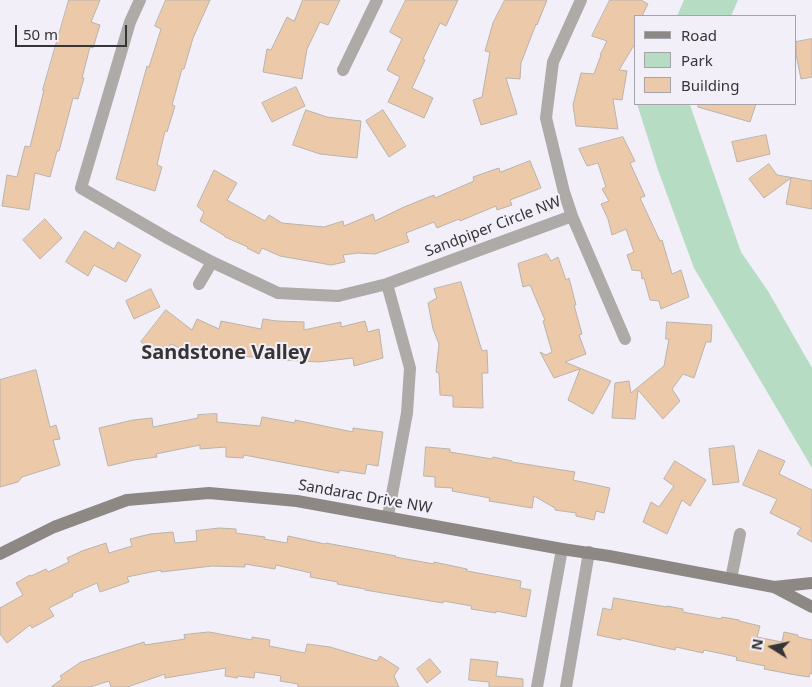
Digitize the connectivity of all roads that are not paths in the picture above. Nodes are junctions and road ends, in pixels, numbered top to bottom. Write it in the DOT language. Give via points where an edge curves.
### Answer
graph roads {
  1 [pos="140,0"];
  2 [pos="377,0"];
  3 [pos="581,0"];
  4 [pos="343,70"];
  5 [pos="572,216"];
  6 [pos="212,262"];
  7 [pos="199,284"];
  8 [pos="387,284"];
  9 [pos="625,339"];
  10 [pos="388,516"];
  11 [pos="740,534"];
  12 [pos="562,548"];
  13 [pos="589,552"];
  14 [pos="0,554"];
  15 [pos="731,579"];
  16 [pos="812,583"];
  17 [pos="774,587"];
  18 [pos="812,607"];
  19 [pos="537,687"];
  20 [pos="566,687"];
  1 -- 6 [label="street, Sandpiper Circle NW" via="130,22 81,188"];
  2 -- 4 [label="street"];
  3 -- 5 [label="street, Sandpiper Circle NW" via="553,62 546,118"];
  5 -- 8 [label="street, Sandpiper Circle NW"];
  5 -- 9 [label="street"];
  6 -- 7 [label="street"];
  6 -- 8 [label="street, Sandpiper Circle NW" via="278,293 338,296"];
  8 -- 10 [label="street" via="410,368 407,413"];
  10 -- 12 [label="street, Sandarac Drive NW"];
  10 -- 14 [label="street, Sandarac Drive NW" via="296,501 208,493 127,500 54,527"];
  11 -- 15 [label="street"];
  12 -- 13 [label="street, Sandarac Drive NW"];
  12 -- 19 [label="street"];
  13 -- 15 [label="street, Sandarac Drive NW"];
  13 -- 20 [label="street"];
  15 -- 17 [label="street, Sandarac Drive NW"];
  16 -- 17 [label="street, Sandarac Drive NW"];
  17 -- 18 [label="street, Sandarac Drive NW"];
}
